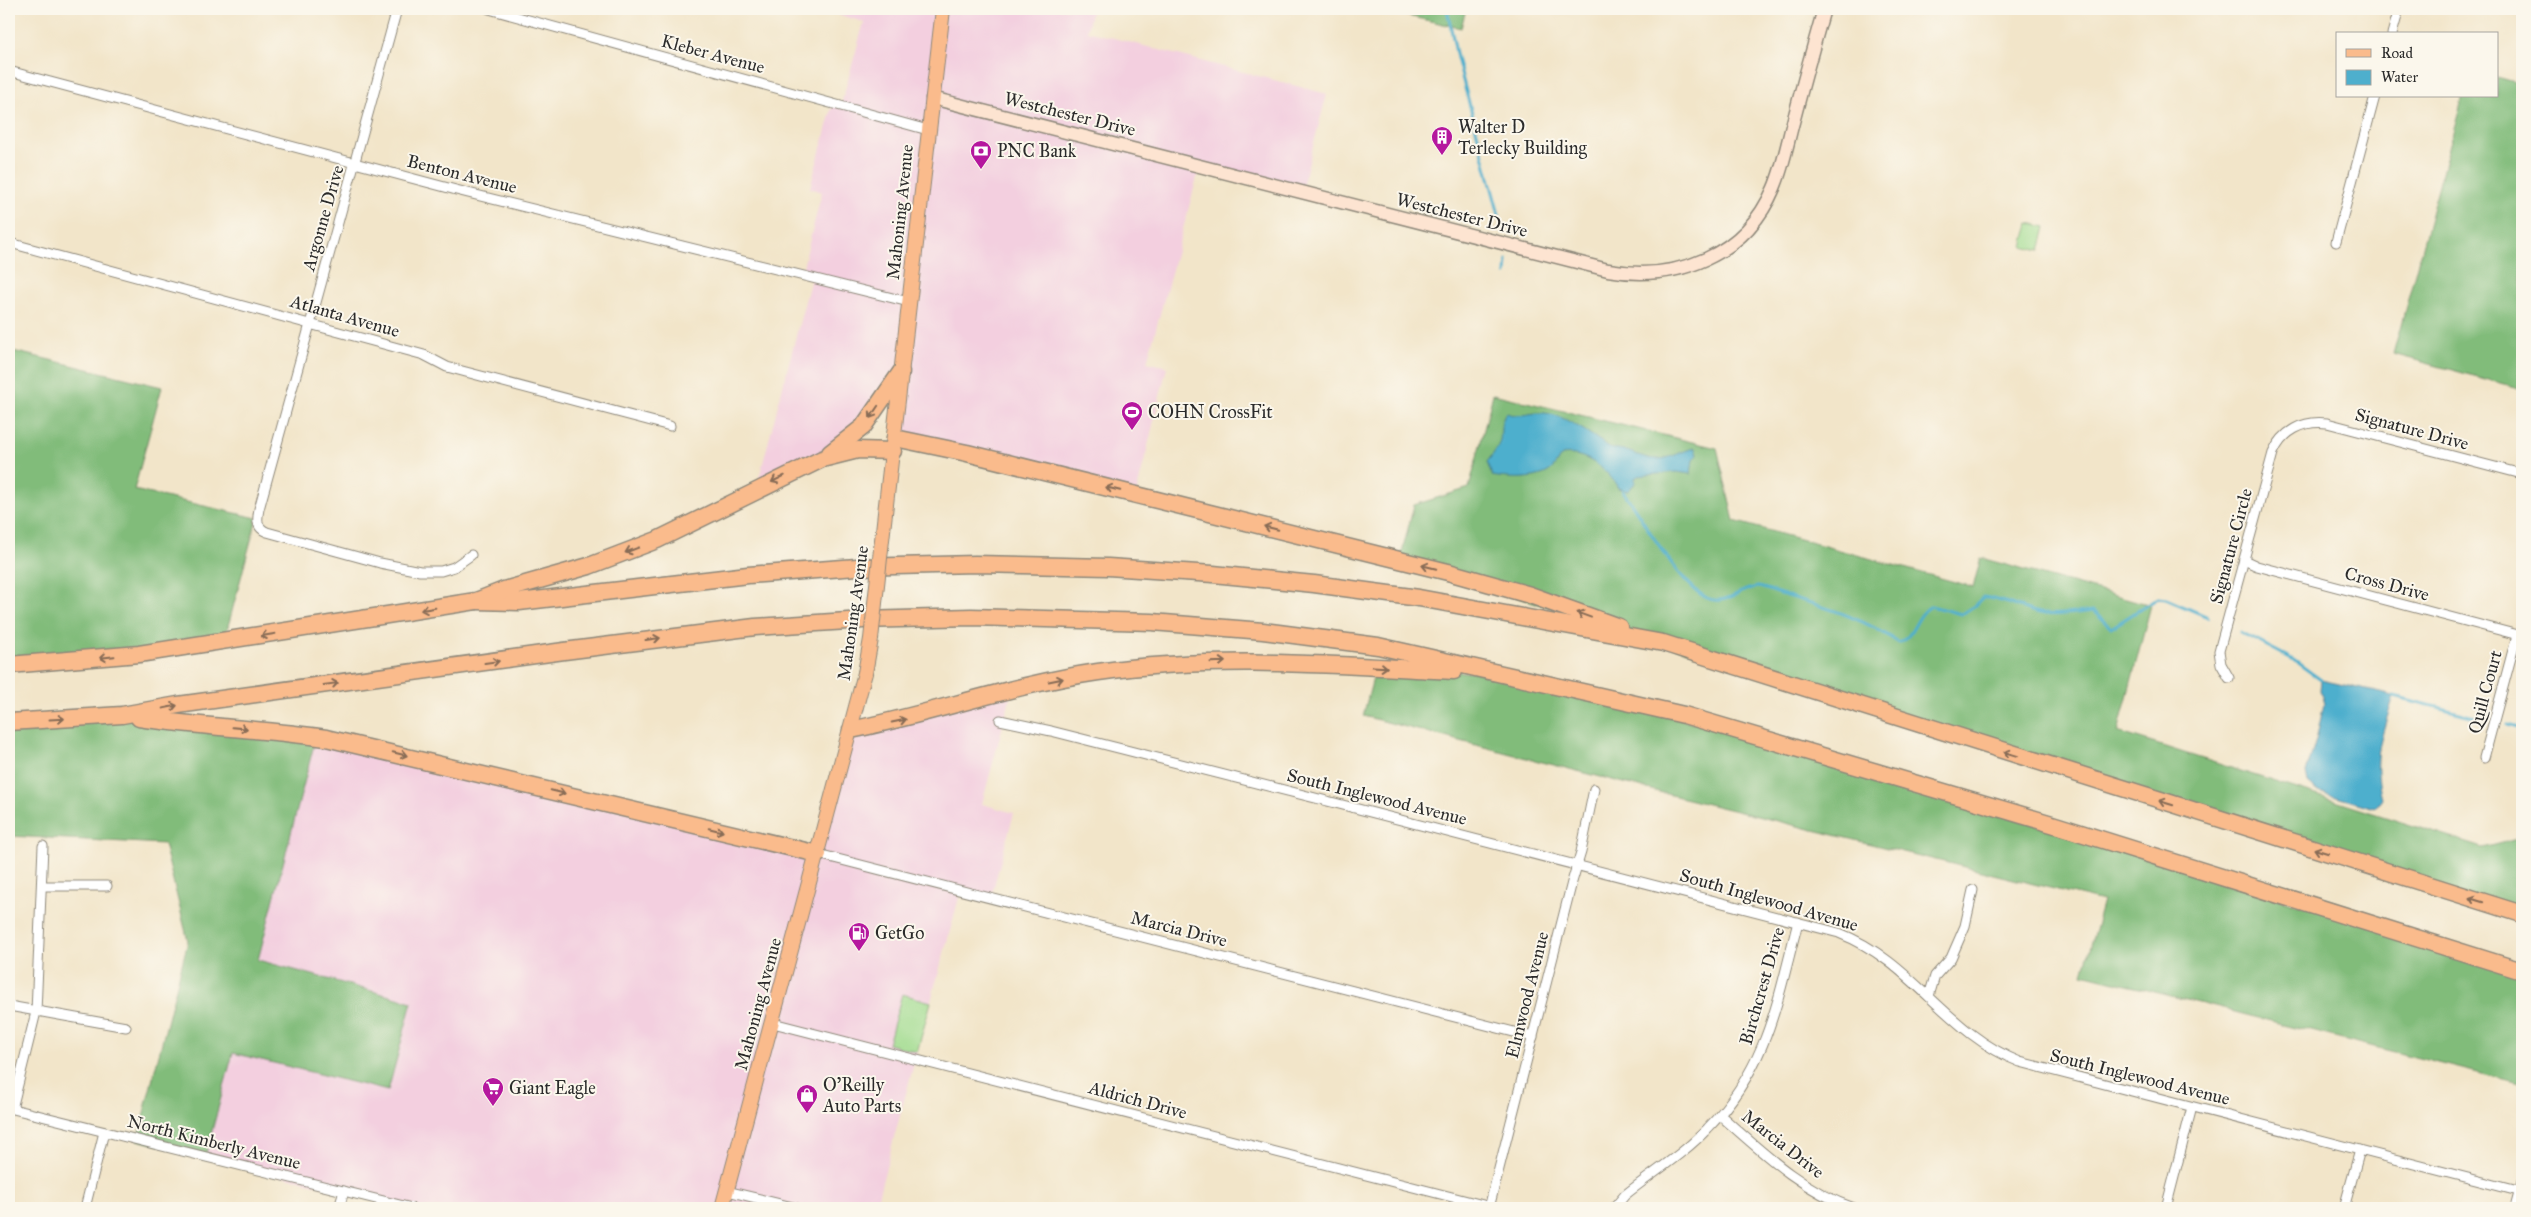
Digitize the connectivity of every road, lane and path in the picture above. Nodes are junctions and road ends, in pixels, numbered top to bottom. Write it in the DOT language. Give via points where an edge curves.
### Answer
graph roads {
  1 [pos="397,9"];
  2 [pos="489,9"];
  3 [pos="942,9"];
  4 [pos="1824,9"];
  5 [pos="2399,9"];
  6 [pos="2393,32"];
  7 [pos="9,71"];
  8 [pos="932,98"];
  9 [pos="2374,98"];
  10 [pos="928,130"];
  11 [pos="355,164"];
  12 [pos="2336,242"];
  13 [pos="10,243"];
  14 [pos="909,302"];
  15 [pos="311,323"];
  16 [pos="901,372"];
  17 [pos="670,426"];
  18 [pos="2294,429"];
  19 [pos="894,445"];
  20 [pos="822,459"];
  21 [pos="2522,474"];
  22 [pos="470,555"];
  23 [pos="2244,560"];
  24 [pos="476,601"];
  25 [pos="2520,635"];
  26 [pos="1663,643"];
  27 [pos="9,665"];
  28 [pos="1499,674"];
  29 [pos="2229,678"];
  30 [pos="122,715"];
  31 [pos="1000,720"];
  32 [pos="9,722"];
  33 [pos="851,730"];
  34 [pos="2484,758"];
  35 [pos="1594,789"];
  36 [pos="43,846"];
  37 [pos="818,854"];
  38 [pos="1577,865"];
  39 [pos="42,886"];
  40 [pos="107,886"];
  41 [pos="1974,890"];
  42 [pos="2522,914"];
  43 [pos="1798,922"];
  44 [pos="2522,971"];
  45 [pos="1929,996"];
  46 [pos="9,1006"];
  47 [pos="36,1012"];
  48 [pos="773,1023"];
  49 [pos="126,1026"];
  50 [pos="1533,1036"];
  51 [pos="2192,1107"];
  52 [pos="11,1108"];
  53 [pos="1720,1115"];
  54 [pos="104,1132"];
  55 [pos="2360,1150"];
  56 [pos="2521,1189"];
  57 [pos="727,1191"];
  58 [pos="344,1192"];
  59 [pos="85,1208"];
  60 [pos="339,1208"];
  61 [pos="412,1208"];
  62 [pos="722,1208"];
  63 [pos="797,1208"];
  64 [pos="1491,1208"];
  65 [pos="1614,1208"];
  66 [pos="1854,1208"];
  67 [pos="2166,1208"];
  68 [pos="2344,1208"];
  69 [pos="2515,1208"];
  1 -- 11 [label="street, Argonne Drive"];
  2 -- 10 [label="street, Kleber Avenue"];
  3 -- 8 [label="main road, Mahoning Avenue"];
  4 -- 8 [label="street, Westchester Drive" via="1778,178 1758,216 1737,239 1714,255 1682,269 1651,274 1608,270"];
  5 -- 6 [label="street"];
  7 -- 11 [label="street, Benton Avenue"];
  8 -- 10 [label="main road, Mahoning Avenue"];
  9 -- 12 [label="street"];
  10 -- 14 [label="main road, Mahoning Avenue"];
  11 -- 14 [label="street, Benton Avenue"];
  11 -- 15 [label="street, Argonne Drive"];
  13 -- 15 [label="street, Atlanta Avenue"];
  14 -- 16 [label="main road, Mahoning Avenue"];
  15 -- 17 [label="street, Atlanta Avenue" via="424,355 447,367"];
  15 -- 22 [label="street, Argonne Drive" via="257,522 260,527 267,532 420,571 454,567"];
  16 -- 19 [label="main road, Mahoning Avenue"];
  16 -- 20 [label="highway, one-way" via="863,427"];
  18 -- 21 [label="street, Signature Drive" via="2314,422 2327,423"];
  18 -- 23 [label="street, Signature Circle" via="2280,440 2273,453"];
  19 -- 20 [label="highway"];
  26 -- 19 [label="highway, one-way" via="1530,595 1448,572 967,453"];
  19 -- 33 [label="main road, Mahoning Avenue, bridge" via="871,639"];
  20 -- 24 [label="highway, one-way" via="657,540 589,566"];
  23 -- 25 [label="street, Cross Drive"];
  23 -- 29 [label="street, Signature Circle" via="2218,651"];
  24 -- 26 [label="highway" via="519,602 748,575 858,567 983,564 1108,567 1323,585 1428,600"];
  24 -- 27 [label="highway, one-way" via="158,651"];
  25 -- 34 [label="street, Quill Court"];
  42 -- 26 [label="highway, one-way"];
  30 -- 28 [label="highway, one-way" via="694,634 903,618 1061,618 1263,631 1378,646"];
  33 -- 28 [label="highway, one-way" via="1056,680 1145,666 1280,662"];
  28 -- 44 [label="highway" via="1602,695 1769,738"];
  32 -- 30 [label="highway, one-way"];
  30 -- 37 [label="highway, one-way" via="326,738"];
  31 -- 38 [label="street, South Inglewood Avenue"];
  33 -- 37 [label="main road, Mahoning Avenue"];
  35 -- 38 [label="street, Elmwood Avenue"];
  36 -- 39 [label="street"];
  37 -- 48 [label="main road, Mahoning Avenue"];
  37 -- 50 [label="street, Marcia Drive"];
  38 -- 43 [label="street, South Inglewood Avenue"];
  38 -- 50 [label="street, Elmwood Avenue"];
  39 -- 40 [label="street"];
  39 -- 47 [label="street"];
  41 -- 45 [label="street" via="1951,958 1935,976"];
  43 -- 45 [label="street, South Inglewood Avenue" via="1839,933 1867,945"];
  43 -- 53 [label="street, Birchcrest Drive" via="1765,1044 1745,1082"];
  45 -- 51 [label="street, South Inglewood Avenue" via="1972,1036 2008,1057"];
  46 -- 47 [label="street"];
  47 -- 49 [label="street"];
  47 -- 52 [label="street"];
  48 -- 57 [label="main road, Mahoning Avenue"];
  48 -- 64 [label="street, Aldrich Drive"];
  50 -- 64 [label="street, Elmwood Avenue"];
  51 -- 55 [label="street, South Inglewood Avenue"];
  51 -- 67 [label="street"];
  52 -- 54 [label="street, North Kimberly Avenue"];
  53 -- 65 [label="street, Birchcrest Drive" via="1697,1138 1625,1195"];
  53 -- 66 [label="street, Marcia Drive" via="1791,1175"];
  54 -- 58 [label="street, North Kimberly Avenue"];
  54 -- 59 [label="street"];
  55 -- 56 [label="street, South Inglewood Avenue"];
  55 -- 68 [label="street"];
  56 -- 69 [label="street"];
  57 -- 62 [label="main road, Mahoning Avenue"];
  57 -- 63 [label="street"];
  58 -- 60 [label="street"];
  58 -- 61 [label="street, North Kimberly Avenue"];
}
